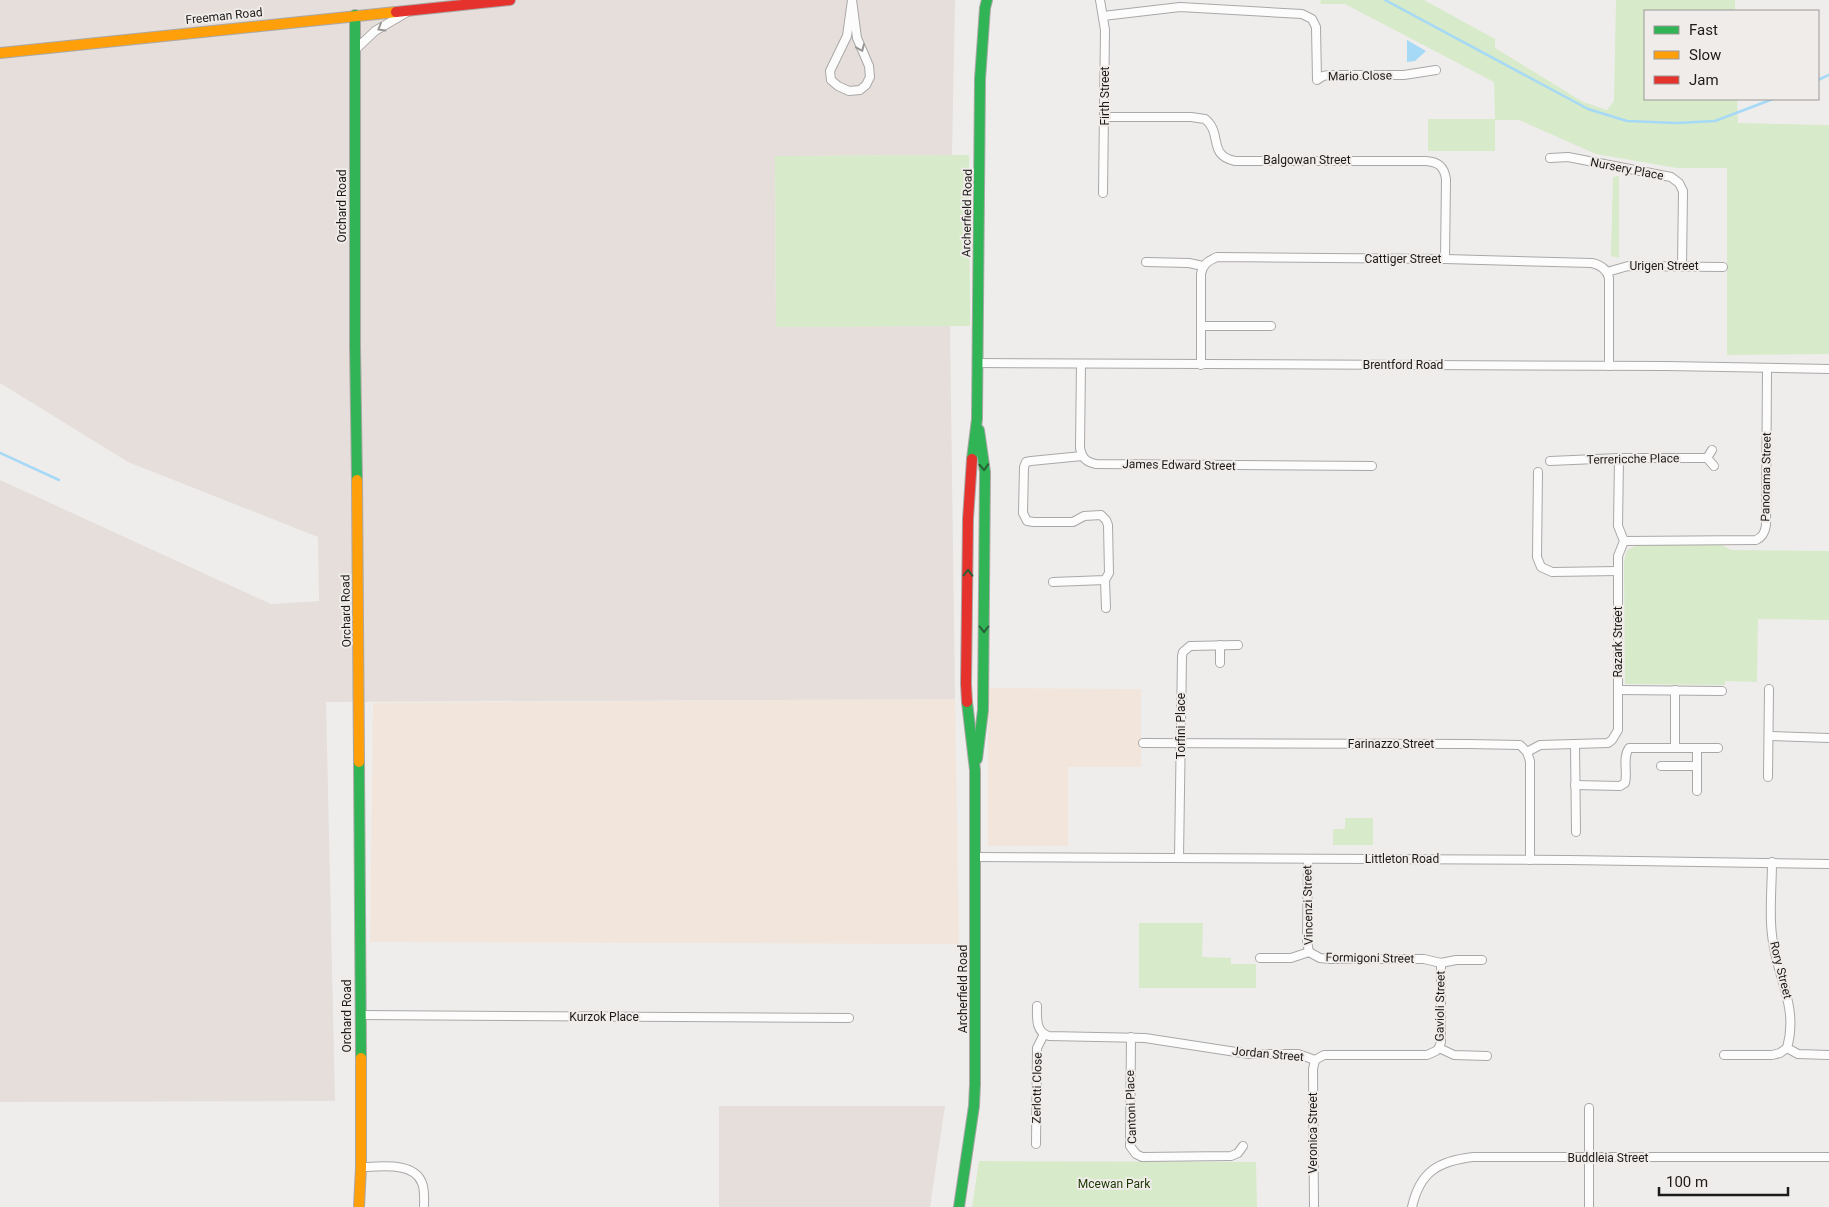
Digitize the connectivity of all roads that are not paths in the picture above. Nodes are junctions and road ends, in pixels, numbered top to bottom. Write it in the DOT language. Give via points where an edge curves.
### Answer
graph roads {
  1 [pos="510,0"];
  2 [pos="852,0"];
  3 [pos="1100,0"];
  4 [pos="985,3"];
  5 [pos="409,11"];
  6 [pos="355,15"];
  7 [pos="1103,16"];
  8 [pos="355,50"];
  9 [pos="0,53"];
  10 [pos="1436,70"];
  11 [pos="1105,117"];
  12 [pos="1550,158"];
  13 [pos="1103,193"];
  14 [pos="1445,259"];
  15 [pos="1146,262"];
  16 [pos="1202,266"];
  17 [pos="1682,266"];
  18 [pos="1723,267"];
  19 [pos="1607,272"];
  20 [pos="1201,326"];
  21 [pos="1271,326"];
  22 [pos="977,363"];
  23 [pos="1081,364"];
  24 [pos="1201,365"];
  25 [pos="1609,366"];
  26 [pos="1767,368"];
  27 [pos="1829,369"];
  28 [pos="977,419"];
  29 [pos="1712,450"];
  30 [pos="1082,456"];
  31 [pos="1619,458"];
  32 [pos="1707,458"];
  33 [pos="1550,461"];
  34 [pos="1372,466"];
  35 [pos="1714,466"];
  36 [pos="1538,472"];
  37 [pos="1624,541"];
  38 [pos="1618,571"];
  39 [pos="1105,580"];
  40 [pos="1053,582"];
  41 [pos="1106,608"];
  42 [pos="1220,645"];
  43 [pos="1238,645"];
  44 [pos="1220,663"];
  45 [pos="1769,689"];
  46 [pos="1618,690"];
  47 [pos="1674,690"];
  48 [pos="1722,691"];
  49 [pos="1769,736"];
  50 [pos="1829,738"];
  51 [pos="1181,743"];
  52 [pos="1143,744"];
  53 [pos="1575,744"];
  54 [pos="1674,748"];
  55 [pos="1697,748"];
  56 [pos="1718,748"];
  57 [pos="1527,752"];
  58 [pos="1660,766"];
  59 [pos="1697,766"];
  60 [pos="975,770"];
  61 [pos="1768,778"];
  62 [pos="1575,785"];
  63 [pos="1697,791"];
  64 [pos="1576,832"];
  65 [pos="976,857"];
  66 [pos="1179,858"];
  67 [pos="1308,859"];
  68 [pos="1530,860"];
  69 [pos="1772,862"];
  70 [pos="1829,864"];
  71 [pos="1309,952"];
  72 [pos="1260,958"];
  73 [pos="1482,960"];
  74 [pos="1440,963"];
  75 [pos="1037,1006"];
  76 [pos="360,1015"];
  77 [pos="848,1018"];
  78 [pos="1044,1034"];
  79 [pos="1131,1037"];
  80 [pos="1439,1048"];
  81 [pos="1787,1048"];
  82 [pos="1724,1055"];
  83 [pos="1828,1055"];
  84 [pos="1486,1056"];
  85 [pos="1316,1060"];
  86 [pos="1589,1108"];
  87 [pos="1036,1144"];
  88 [pos="1243,1146"];
  89 [pos="1829,1157"];
  90 [pos="1589,1158"];
  91 [pos="361,1167"];
  92 [pos="359,1207"];
  93 [pos="424,1207"];
  94 [pos="959,1207"];
  95 [pos="1314,1207"];
  96 [pos="1412,1207"];
  97 [pos="1589,1207"];
  1 -- 5 [label="street, Freeman Road"];
  2 -- 2 [label="street, one-way" via="857,38 869,66 870,77 860,90 849,91 831,80 830,71 846,36"];
  3 -- 7 [label="street, Firth Street"];
  4 -- 22 [label="street, Archerfield Road" via="980,79"];
  5 -- 6 [label="street, Freeman Road"];
  5 -- 8 [label="street, one-way" via="375,31"];
  6 -- 8 [label="street, Orchard Road"];
  6 -- 9 [label="street, Freeman Road"];
  7 -- 10 [label="street, Mario Close" via="1180,7 1302,14 1312,19 1316,27 1317,80 1330,75 1404,75"];
  7 -- 11 [label="street, Firth Street"];
  8 -- 76 [label="street, Orchard Road" via="354,346"];
  11 -- 13 [label="street, Firth Street"];
  11 -- 14 [label="street, Balgowan Street" via="1205,119 1214,129 1218,151 1228,160 1235,161 1417,160 1438,163 1446,179"];
  12 -- 17 [label="street, Nursery Place" via="1568,157 1676,180 1683,191"];
  14 -- 16 [label="street, Cattiger Street" via="1217,257"];
  14 -- 19 [label="street, Cattiger Street" via="1592,263"];
  15 -- 16 [label="street"];
  16 -- 20 [label="street"];
  17 -- 18 [label="street, Urigen Street"];
  17 -- 19 [label="street, Urigen Street" via="1628,266"];
  19 -- 25 [label="street" via="1610,288"];
  20 -- 21 [label="street"];
  20 -- 24 [label="street"];
  22 -- 23 [label="street, Brentford Road"];
  22 -- 28 [label="street, Archerfield Road"];
  23 -- 24 [label="street, Brentford Road"];
  23 -- 30 [label="street"];
  24 -- 25 [label="street, Brentford Road"];
  25 -- 26 [label="street, Brentford Road"];
  26 -- 27 [label="street, Brentford Road"];
  26 -- 37 [label="street, Panorama Street" via="1766,525 1760,538"];
  60 -- 28 [label="street, Archerfield Road, one-way" via="966,684 968,519"];
  28 -- 60 [label="street, Archerfield Road, one-way" via="985,472 984,691"];
  29 -- 32 [label="street"];
  30 -- 34 [label="street, James Edward Street" via="1096,464"];
  30 -- 39 [label="street" via="1026,462 1023,513 1027,521 1034,522 1073,522 1084,516 1101,515 1108,525 1109,573"];
  31 -- 32 [label="street, Terrericche Place"];
  31 -- 33 [label="street, Terrericche Place"];
  31 -- 37 [label="street, Razark Street" via="1618,526"];
  32 -- 35 [label="street"];
  36 -- 38 [label="street" via="1537,557 1541,567 1552,572"];
  37 -- 38 [label="street, Razark Street" via="1618,556"];
  38 -- 46 [label="street, Razark Street"];
  39 -- 40 [label="street"];
  39 -- 41 [label="street"];
  42 -- 43 [label="street, Torfini Place"];
  42 -- 44 [label="street"];
  42 -- 51 [label="street, Torfini Place" via="1190,646 1183,652"];
  45 -- 49 [label="street"];
  46 -- 47 [label="street"];
  46 -- 53 [label="street, Razark Street" via="1618,724 1612,740 1602,744"];
  47 -- 48 [label="street"];
  47 -- 54 [label="street"];
  49 -- 50 [label="street"];
  49 -- 61 [label="street"];
  51 -- 52 [label="street, Farinazzo Street"];
  51 -- 57 [label="street, Farinazzo Street" via="1514,744"];
  51 -- 66 [label="street, Torfini Place"];
  53 -- 57 [label="street, Razark Street" via="1540,745"];
  53 -- 62 [label="street"];
  54 -- 55 [label="street"];
  54 -- 62 [label="street" via="1629,748 1626,779 1620,786"];
  55 -- 56 [label="street"];
  55 -- 59 [label="street"];
  57 -- 68 [label="street" via="1530,761"];
  58 -- 59 [label="street"];
  59 -- 63 [label="street"];
  60 -- 65 [label="street, Archerfield Road"];
  62 -- 64 [label="street"];
  65 -- 66 [label="street, Littleton Road"];
  65 -- 94 [label="street, Archerfield Road" via="974,1106"];
  66 -- 67 [label="street, Littleton Road"];
  67 -- 68 [label="street, Littleton Road"];
  67 -- 71 [label="street, Vincenzi Street"];
  68 -- 69 [label="street, Littleton Road"];
  69 -- 70 [label="street, Littleton Road"];
  69 -- 81 [label="street, Rory Street" via="1772,936 1790,1006"];
  71 -- 72 [label="street, Formigoni Street" via="1291,958"];
  71 -- 74 [label="street, Formigoni Street" via="1320,958 1424,959"];
  73 -- 74 [label="street, Formigoni Street"];
  74 -- 80 [label="street, Gavioli Street"];
  75 -- 78 [label="street" via="1037,1024"];
  76 -- 77 [label="street, Kurzok Place"];
  76 -- 91 [label="street, Orchard Road"];
  78 -- 79 [label="street, Jordan Street"];
  78 -- 87 [label="street, Zerlotti Close" via="1037,1048"];
  79 -- 85 [label="street, Jordan Street" via="1249,1054 1298,1054"];
  79 -- 88 [label="street, Cantoni Place" via="1130,1146 1136,1154 1142,1157 1231,1156"];
  80 -- 84 [label="street" via="1454,1055"];
  80 -- 85 [label="street, Jordan Street" via="1427,1055 1324,1055"];
  81 -- 82 [label="street" via="1772,1055"];
  81 -- 83 [label="street" via="1798,1054"];
  85 -- 95 [label="street, Veronica Street" via="1313,1069"];
  86 -- 90 [label="street"];
  89 -- 90 [label="street, Buddleia Street"];
  90 -- 96 [label="street, Buddleia Street" via="1452,1159 1434,1168 1423,1179"];
  90 -- 97 [label="street"];
  91 -- 92 [label="street, Orchard Road"];
  91 -- 93 [label="street" via="395,1167 414,1172 423,1185"];
}
